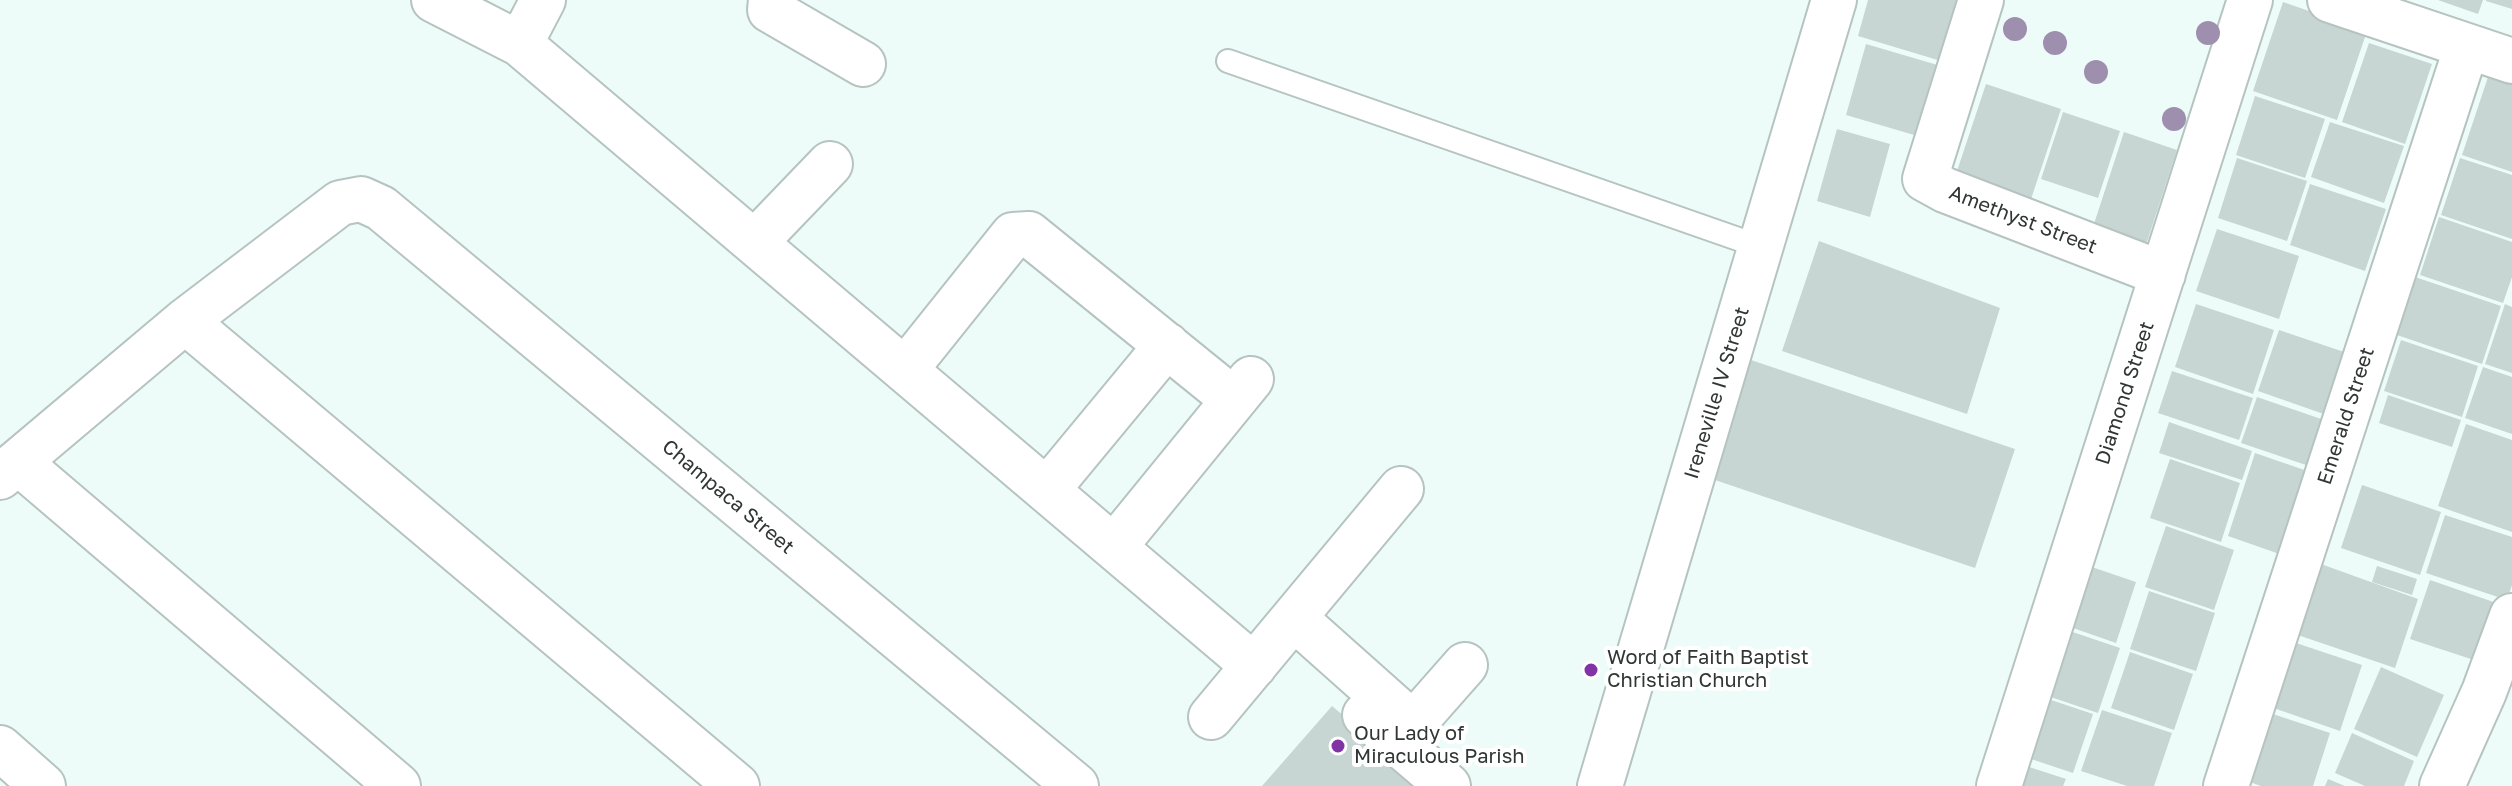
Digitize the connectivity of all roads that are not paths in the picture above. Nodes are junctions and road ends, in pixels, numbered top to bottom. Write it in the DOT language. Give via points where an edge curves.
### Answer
graph roads {
  1 [pos="434,0"];
  2 [pos="543,0"];
  3 [pos="771,0"];
  4 [pos="1834,0"];
  5 [pos="1981,0"];
  6 [pos="2250,0"];
  7 [pos="2330,0"];
  8 [pos="520,44"];
  9 [pos="2467,46"];
  10 [pos="1228,61"];
  11 [pos="2512,61"];
  12 [pos="863,64"];
  13 [pos="830,164"];
  14 [pos="755,242"];
  15 [pos="1761,247"];
  16 [pos="2163,274"];
  17 [pos="185,321"];
  18 [pos="1167,345"];
  19 [pos="905,370"];
  20 [pos="9,470"];
  21 [pos="1401,489"];
  22 [pos="1047,490"];
  23 [pos="1114,547"];
  24 [pos="2512,616"];
  25 [pos="1294,618"];
  26 [pos="1465,665"];
  27 [pos="1254,666"];
  28 [pos="2498,696"];
  29 [pos="1362,713"];
  30 [pos="1211,717"];
  31 [pos="0,748"];
  32 [pos="43,786"];
  33 [pos="398,786"];
  34 [pos="737,786"];
  35 [pos="1076,786"];
  36 [pos="1448,786"];
  37 [pos="1600,786"];
  38 [pos="1999,786"];
  39 [pos="2226,786"];
  40 [pos="2442,786"];
  1 -- 8 [label="street"];
  2 -- 8 [label="street"];
  3 -- 12 [label="street" via="770,10"];
  4 -- 15 [label="street, Ireneville IV Street"];
  5 -- 16 [label="street, Amethyst Street" via="1925,179"];
  6 -- 16 [label="street, Diamond Street"];
  7 -- 9 [label="street"];
  8 -- 14 [label="street"];
  9 -- 11 [label="street"];
  9 -- 39 [label="street, Emerald Street"];
  10 -- 15 [label="lane"];
  13 -- 14 [label="street"];
  14 -- 19 [label="street"];
  15 -- 37 [label="street, Ireneville IV Street"];
  16 -- 38 [label="street, Diamond Street"];
  17 -- 20 [label="street"];
  17 -- 34 [label="street"];
  17 -- 35 [label="street, Champaca Street" via="340,203 361,199 381,208"];
  18 -- 19 [label="street" via="1038,240 1029,234 1013,235"];
  18 -- 22 [label="street"];
  18 -- 23 [label="street" via="1243,389"];
  19 -- 22 [label="street"];
  20 -- 33 [label="street"];
  21 -- 25 [label="street"];
  22 -- 23 [label="street"];
  23 -- 27 [label="street"];
  24 -- 28 [label="street"];
  25 -- 26 [label="street" via="1413,724"];
  25 -- 27 [label="street"];
  27 -- 30 [label="street"];
  28 -- 40 [label="street"];
  29 -- 36 [label="street"];
  31 -- 32 [label="street"];
}
